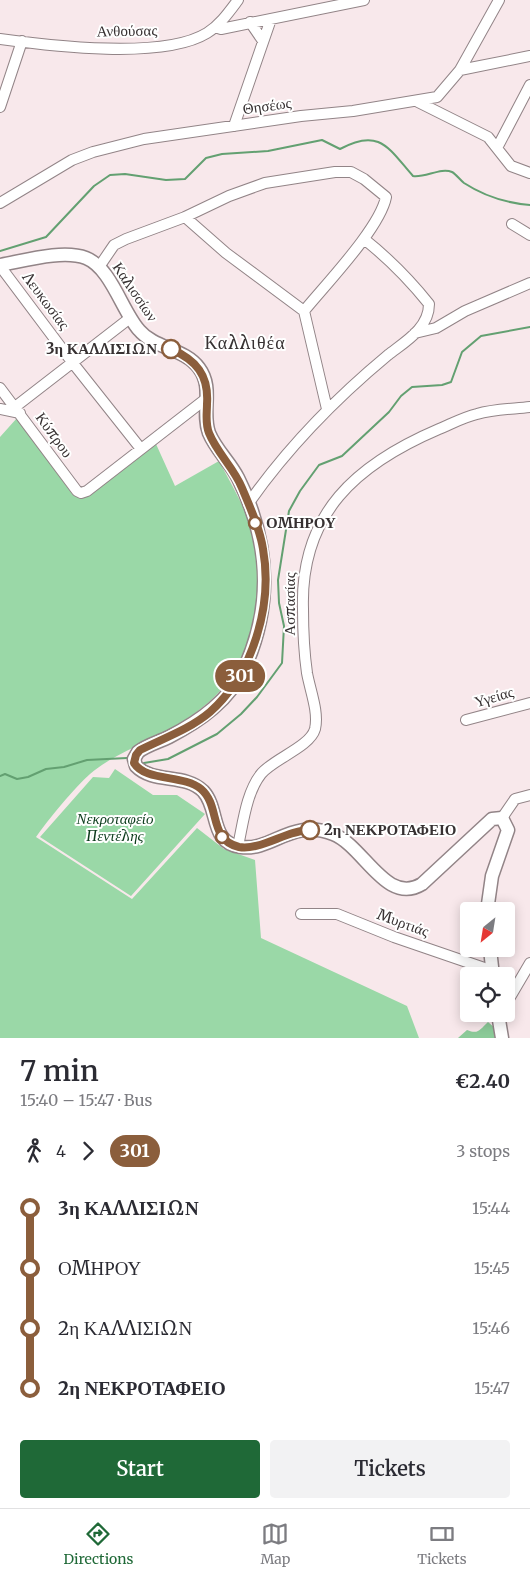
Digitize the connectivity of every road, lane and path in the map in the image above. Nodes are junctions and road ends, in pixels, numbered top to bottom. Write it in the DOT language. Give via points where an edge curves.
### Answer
graph roads {
  1 [pos="238,0"];
  2 [pos="364,0"];
  3 [pos="499,0"];
  4 [pos="271,19"];
  5 [pos="250,22"];
  6 [pos="215,27"];
  7 [pos="0,39"];
  8 [pos="22,41"];
  9 [pos="263,41"];
  10 [pos="530,56"];
  11 [pos="460,70"];
  12 [pos="530,86"];
  13 [pos="443,93"];
  14 [pos="418,102"];
  15 [pos="0,107"];
  16 [pos="446,114"];
  17 [pos="234,126"];
  18 [pos="497,148"];
  19 [pos="530,173"];
  20 [pos="0,203"];
  21 [pos="185,217"];
  22 [pos="512,224"];
  23 [pos="530,235"];
  24 [pos="364,239"];
  25 [pos="0,265"];
  26 [pos="99,267"];
  27 [pos="530,283"];
  28 [pos="304,311"];
  29 [pos="130,318"];
  30 [pos="415,333"];
  31 [pos="72,362"];
  32 [pos="0,388"];
  33 [pos="208,398"];
  34 [pos="530,407"];
  35 [pos="0,409"];
  36 [pos="327,409"];
  37 [pos="17,410"];
  38 [pos="141,449"];
  39 [pos="248,504"];
  40 [pos="530,702"];
  41 [pos="466,720"];
  42 [pos="530,795"];
  43 [pos="502,818"];
  44 [pos="238,846"];
  45 [pos="488,902"];
  46 [pos="301,914"];
  47 [pos="530,963"];
  48 [pos="476,967"];
  49 [pos="515,989"];
  50 [pos="499,1022"];
  51 [pos="502,1038"];
  1 -- 6 [label="street, Ανθούσας"];
  2 -- 4 [label="street"];
  3 -- 11 [label="street"];
  4 -- 5 [label="street"];
  4 -- 9 [label="street"];
  5 -- 6 [label="street" via="221,29"];
  5 -- 9 [label="street"];
  6 -- 8 [label="street, Ανθούσας" via="190,40 147,48"];
  7 -- 8 [label="street, Ανθούσας"];
  8 -- 15 [label="street"];
  9 -- 17 [label="street"];
  10 -- 11 [label="street"];
  11 -- 13 [label="street"];
  12 -- 18 [label="street"];
  13 -- 14 [label="street, Θησέως"];
  13 -- 16 [label="street"];
  14 -- 16 [label="street"];
  14 -- 17 [label="street, Θησέως"];
  16 -- 18 [label="street" via="488,137"];
  17 -- 20 [label="street, Θησέως" via="144,139 93,152 41,177"];
  18 -- 19 [label="street" via="511,166"];
  21 -- 24 [label="street" via="265,183 351,172 386,197 384,208"];
  21 -- 26 [label="street" via="114,245"];
  21 -- 28 [label="street" via="226,253"];
  22 -- 23 [label="street"];
  24 -- 28 [label="street"];
  24 -- 30 [label="street" via="391,261 429,304 429,316"];
  25 -- 26 [label="main road, Καλισσίων" via="74,256 88,259"];
  25 -- 31 [label="street, Λευκωσίας"];
  26 -- 29 [label="main road, Καλισσίων"];
  27 -- 30 [label="street" via="465,311 436,328"];
  28 -- 36 [label="street"];
  29 -- 31 [label="street"];
  29 -- 33 [label="main road, Καλισσίων" via="147,338 196,364 205,379"];
  30 -- 36 [label="street"];
  31 -- 37 [label="street"];
  31 -- 38 [label="street, Λευκωσίας"];
  32 -- 37 [label="street, Κύπρου"];
  33 -- 38 [label="street"];
  33 -- 39 [label="main road, Καλισσίων" via="206,420 209,432 236,475"];
  34 -- 44 [label="street, Ασπασίας" via="479,413 412,440 368,467 326,514 312,542 303,587 307,671 316,716 313,735 258,778"];
  35 -- 37 [label="street"];
  36 -- 39 [label="street" via="276,466"];
  37 -- 38 [label="street, Κύπρου" via="81,493"];
  39 -- 44 [label="main road, Καλισσίων" via="263,548 265,584 259,622 245,667 210,711 140,750 134,759 142,771 186,781 199,788 211,804 222,838"];
  40 -- 41 [label="street, Υγείας"];
  42 -- 43 [label="street" via="515,799"];
  43 -- 44 [label="main road" via="492,820 422,884 406,890 391,886 352,846 322,831 302,830 252,846"];
  43 -- 45 [label="main road" via="508,830 492,876"];
  46 -- 48 [label="street, Μυρτιάς" via="337,914"];
  47 -- 49 [label="street"];
  50 -- 51 [label="main road"];
}
